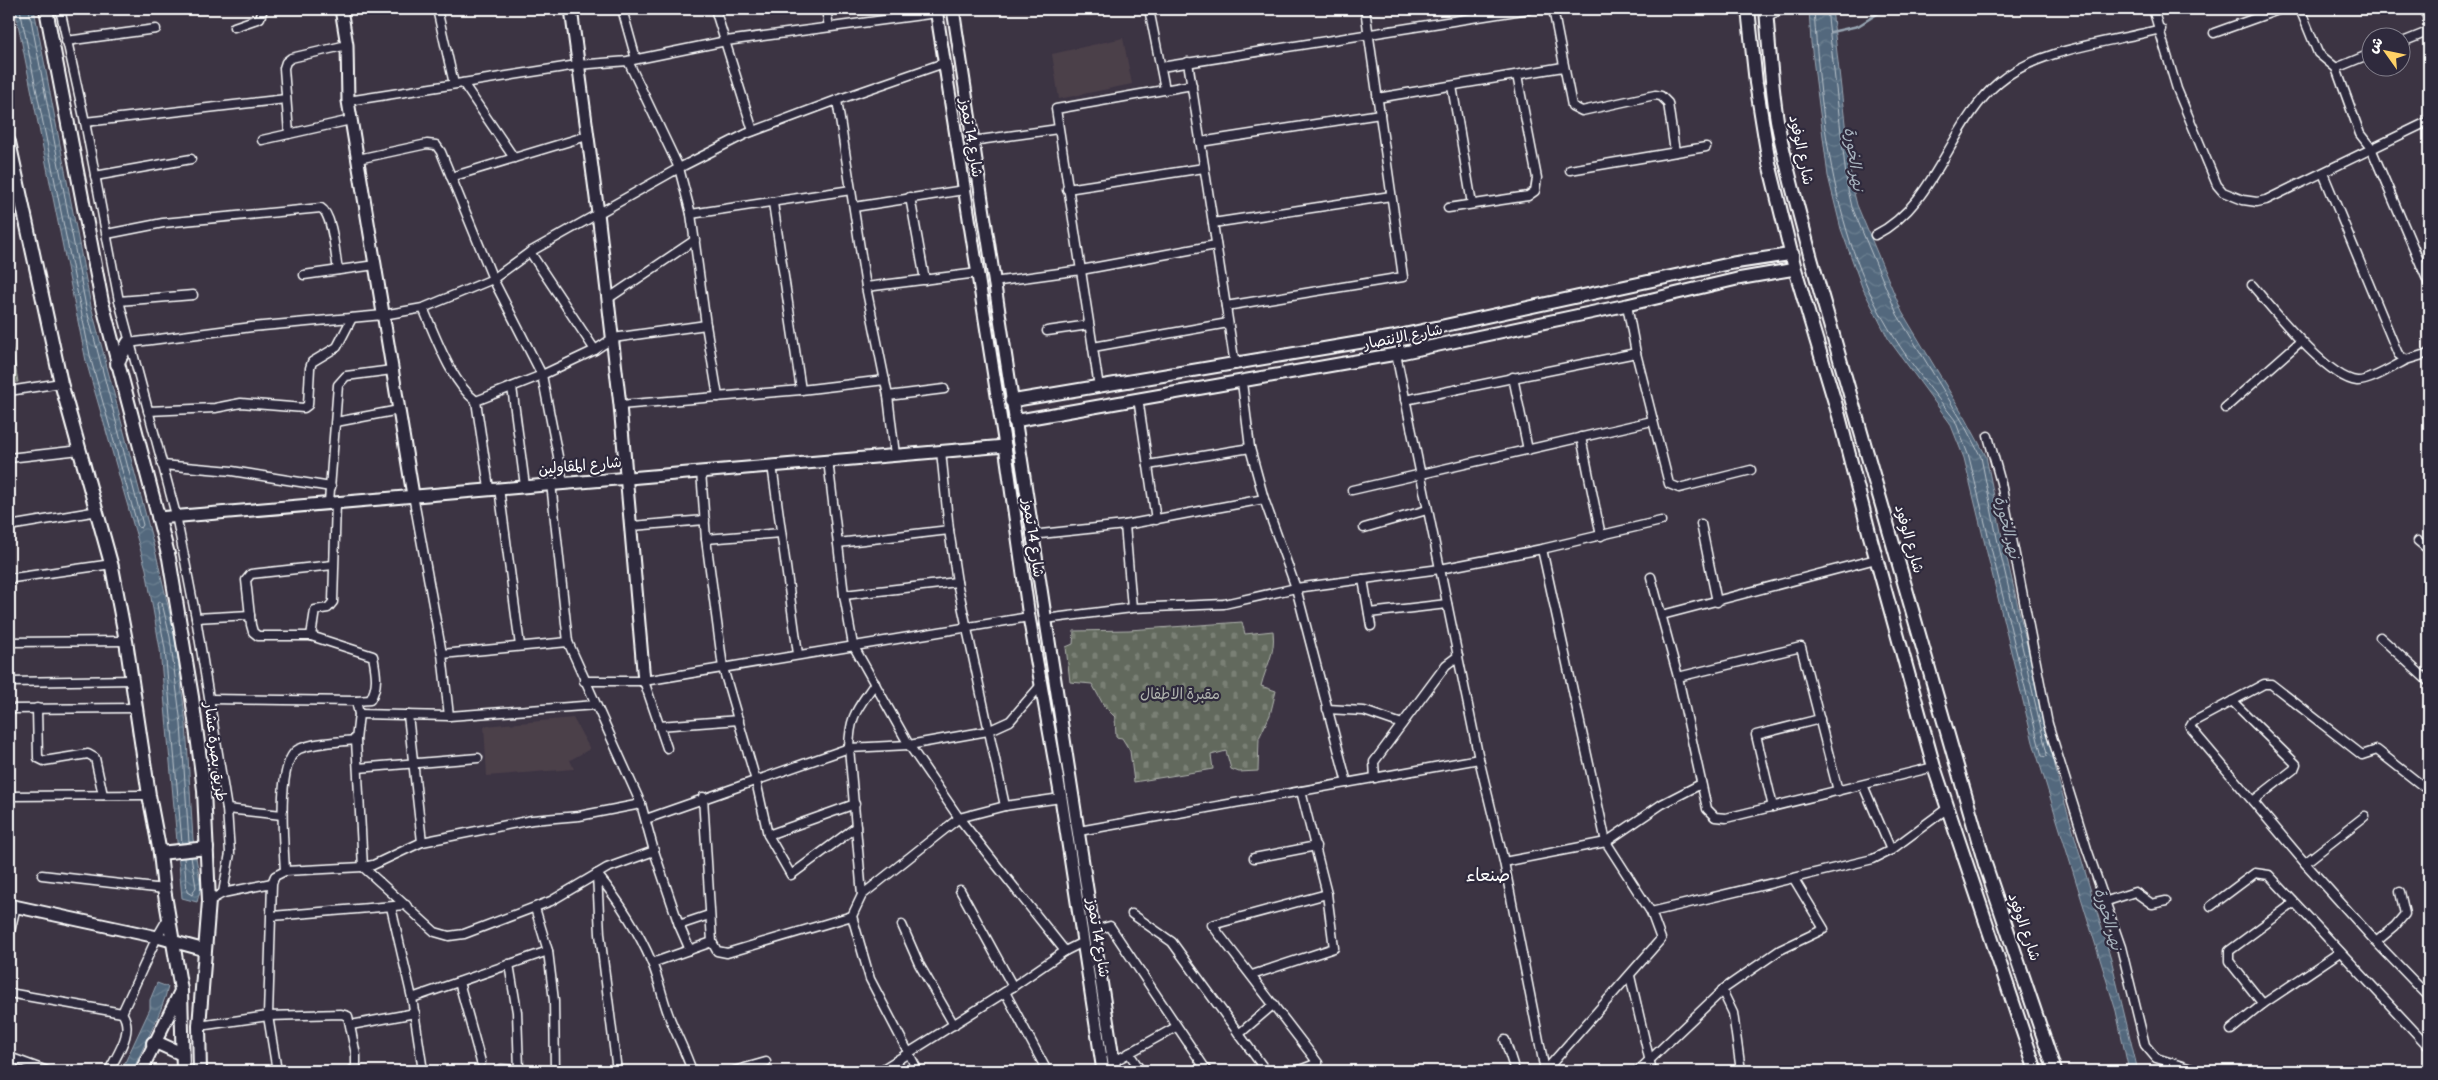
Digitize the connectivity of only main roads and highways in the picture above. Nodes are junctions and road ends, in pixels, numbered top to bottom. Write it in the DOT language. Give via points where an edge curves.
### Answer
graph roads {
  1 [pos="46,9"];
  2 [pos="1748,9"];
  3 [pos="1766,13"];
  4 [pos="9,142"];
  5 [pos="15,195"];
  6 [pos="128,343"];
  7 [pos="117,364"];
  8 [pos="203,849"];
  9 [pos="165,853"];
  10 [pos="153,1043"];
  11 [pos="182,1054"];
  12 [pos="183,1071"];
  13 [pos="200,1071"];
  14 [pos="2036,1071"];
  15 [pos="2055,1071"];
  1 -- 7 [label="main road, طريق بصرة عشار" via="98,285"];
  2 -- 14 [label="main road" via="1769,163 1796,269 1934,767"];
  3 -- 15 [label="main road, شارع الوفود" via="1777,120 1810,255 1985,864"];
  4 -- 5 [label="main road"];
  5 -- 9 [label="main road" via="61,383 112,564 138,708 149,795"];
  6 -- 7 [label="main road"];
  7 -- 8 [label="main road, طريق بصرة عشار" via="169,558 204,790"];
  8 -- 9 [label="main road"];
  8 -- 13 [label="main road, طريق بصرة عشار" via="209,901 199,1026"];
  9 -- 11 [label="main road" via="164,889 181,990"];
  10 -- 11 [label="main road"];
  11 -- 12 [label="main road"];
}
